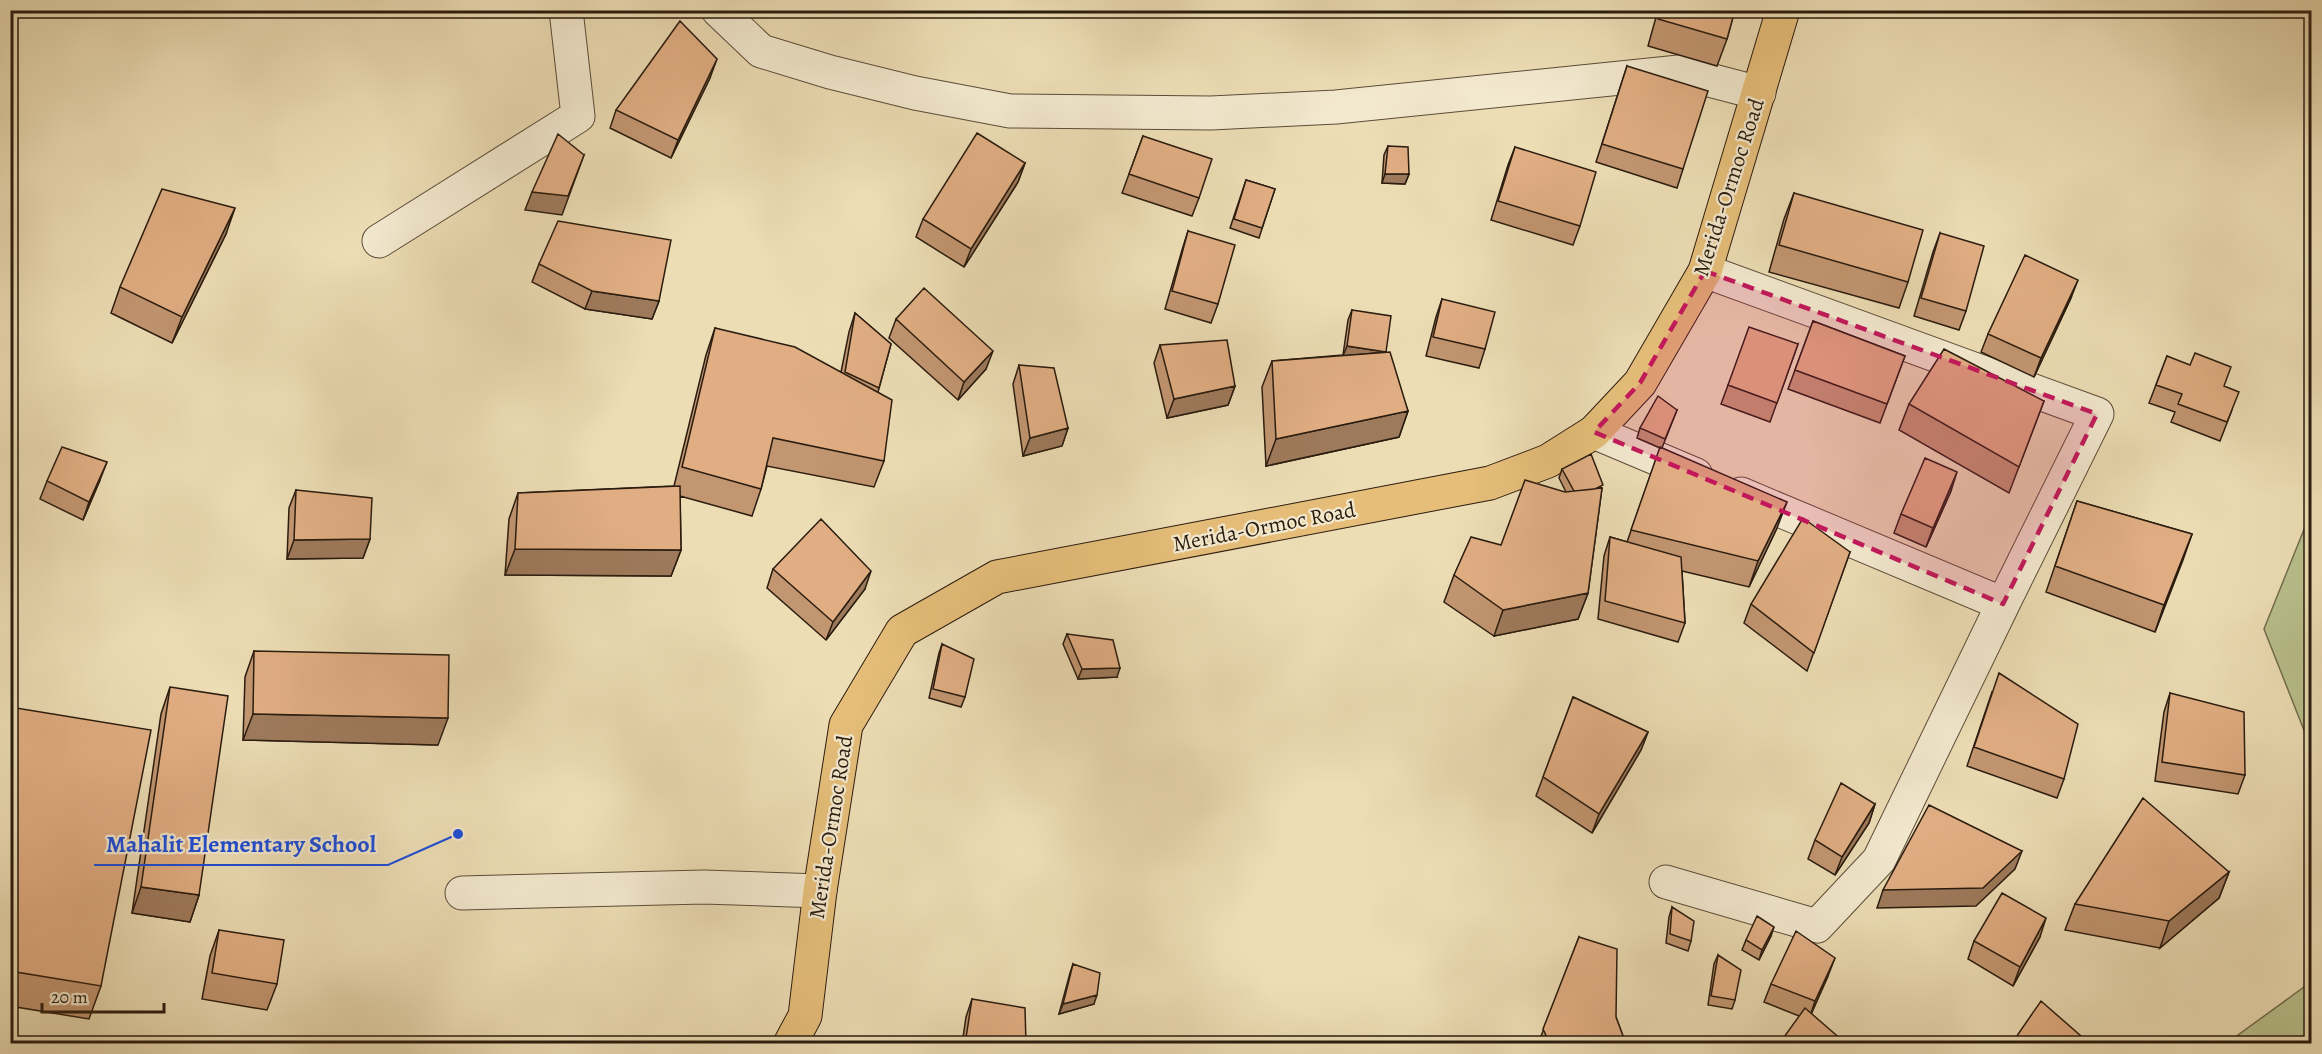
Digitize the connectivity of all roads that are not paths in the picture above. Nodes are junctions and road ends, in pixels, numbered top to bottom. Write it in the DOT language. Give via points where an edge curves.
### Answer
graph roads {
  1 [pos="566,10"];
  2 [pos="718,10"];
  3 [pos="1783,10"];
  4 [pos="1759,93"];
  5 [pos="379,241"];
  6 [pos="1705,271"];
  7 [pos="1594,432"];
  8 [pos="2003,604"];
  9 [pos="1666,882"];
  10 [pos="820,891"];
  11 [pos="462,893"];
  12 [pos="790,1044"];
  1 -- 5 [label="street" via="578,116"];
  2 -- 4 [label="street" via="761,51 915,93 1010,111 1212,113 1336,107 1679,72"];
  3 -- 4 [label="highway, Merida-Ormoc Road"];
  4 -- 6 [label="highway, Merida-Ormoc Road"];
  6 -- 7 [label="highway, Merida-Ormoc Road" via="1640,383"];
  6 -- 8 [label="street" via="2097,414"];
  7 -- 8 [label="street"];
  7 -- 10 [label="highway, Merida-Ormoc Road" via="1548,461 1490,483 997,577 902,631 846,724"];
  8 -- 9 [label="street" via="1879,860 1817,926"];
  10 -- 11 [label="street" via="704,887"];
  10 -- 12 [label="highway, Merida-Ormoc Road" via="804,1016"];
}
